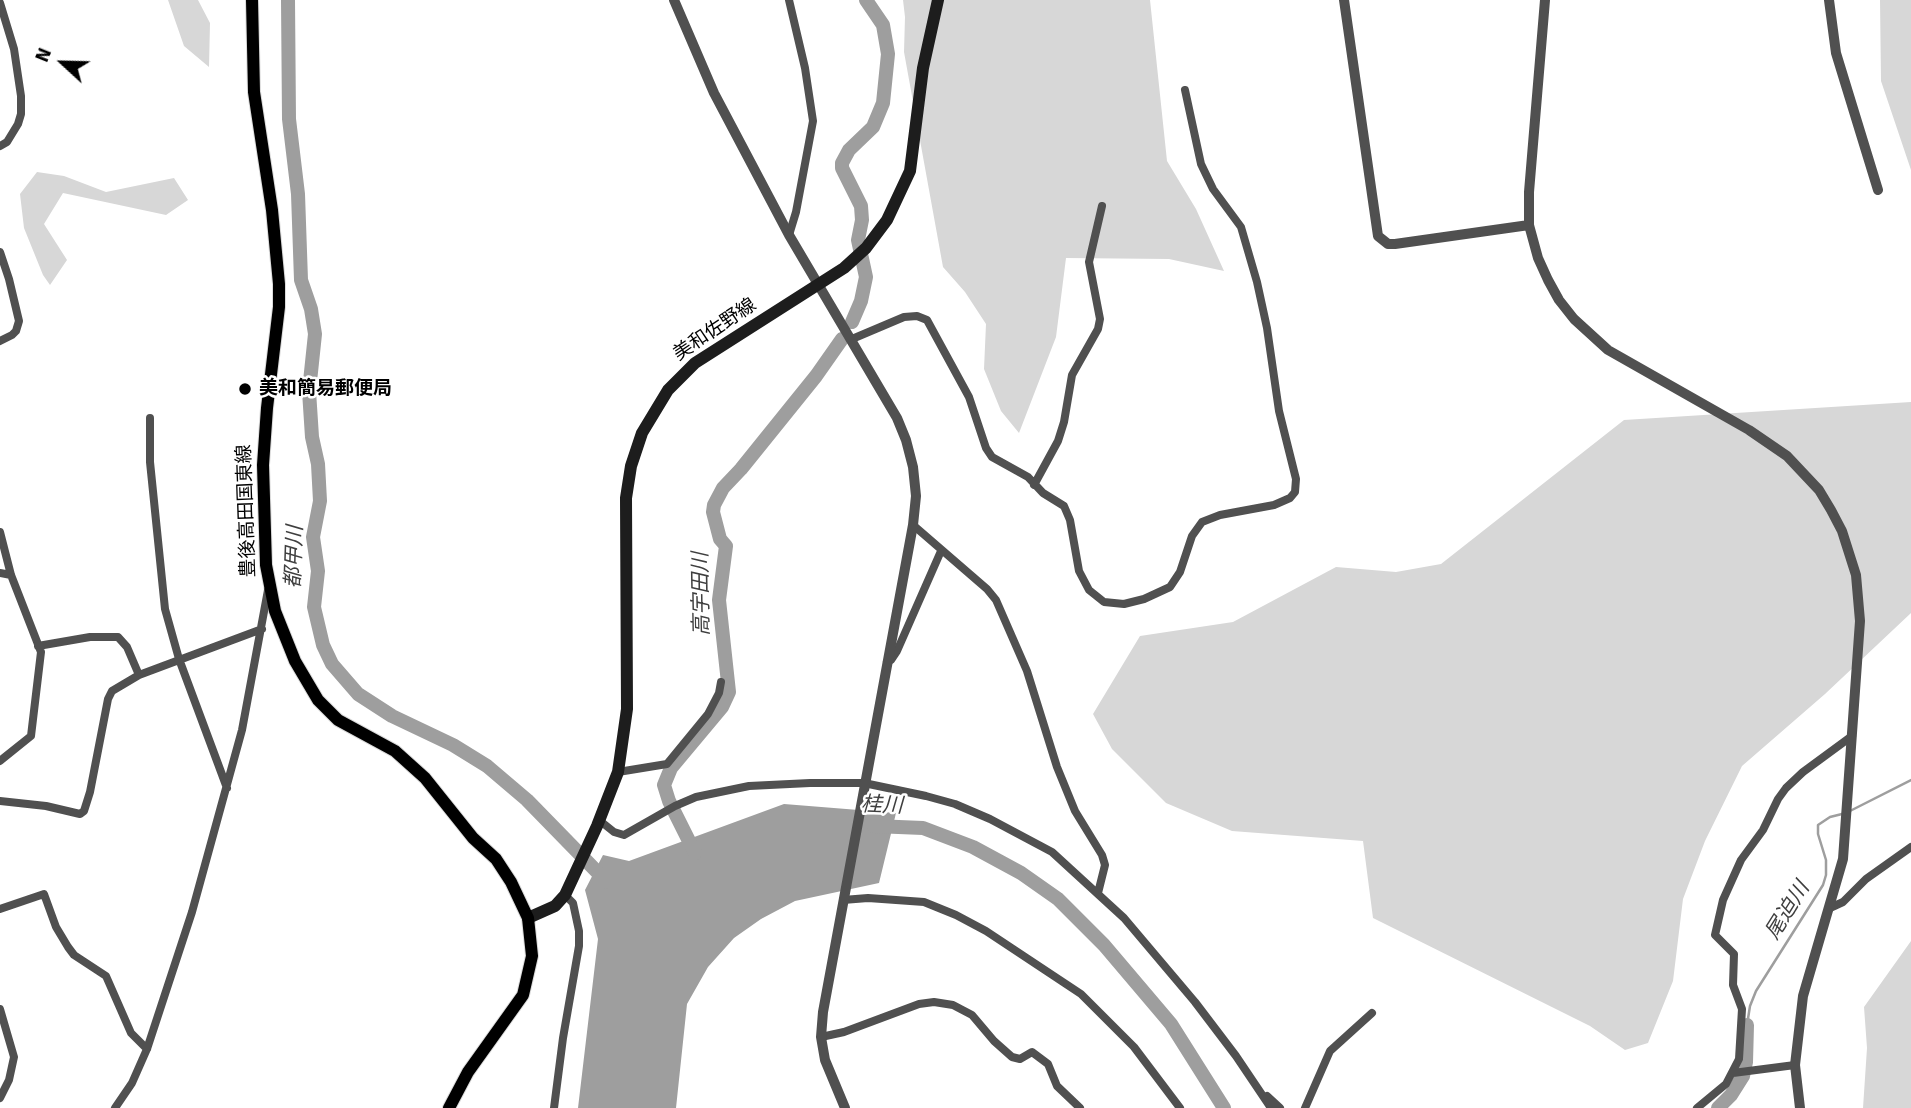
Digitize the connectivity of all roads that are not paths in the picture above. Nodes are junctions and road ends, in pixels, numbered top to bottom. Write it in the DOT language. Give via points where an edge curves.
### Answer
graph roads {
  1 [pos="252,0"];
  2 [pos="674,0"];
  3 [pos="789,0"];
  4 [pos="937,0"];
  5 [pos="1344,0"];
  6 [pos="1545,0"];
  7 [pos="1829,0"];
  8 [pos="0,3"];
  9 [pos="1185,90"];
  10 [pos="0,146"];
  11 [pos="1878,190"];
  12 [pos="1102,206"];
  13 [pos="1529,225"];
  14 [pos="789,234"];
  15 [pos="0,252"];
  16 [pos="820,285"];
  17 [pos="852,339"];
  18 [pos="0,341"];
  19 [pos="150,418"];
  20 [pos="1034,485"];
  21 [pos="913,525"];
  22 [pos="0,532"];
  23 [pos="941,551"];
  24 [pos="0,573"];
  25 [pos="11,575"];
  26 [pos="269,587"];
  27 [pos="262,629"];
  28 [pos="38,646"];
  29 [pos="179,659"];
  30 [pos="887,662"];
  31 [pos="139,675"];
  32 [pos="721,682"];
  33 [pos="1852,736"];
  34 [pos="0,761"];
  35 [pos="618,772"];
  36 [pos="864,785"];
  37 [pos="227,788"];
  38 [pos="0,801"];
  39 [pos="598,823"];
  40 [pos="1911,847"];
  41 [pos="568,890"];
  42 [pos="1098,893"];
  43 [pos="843,898"];
  44 [pos="1830,908"];
  45 [pos="0,909"];
  46 [pos="528,918"];
  47 [pos="0,1009"];
  48 [pos="1372,1013"];
  49 [pos="3,1030"];
  50 [pos="821,1037"];
  51 [pos="147,1049"];
  52 [pos="1795,1065"];
  53 [pos="1733,1073"];
  54 [pos="1256,1087"];
  55 [pos="0,1098"];
  56 [pos="115,1108"];
  57 [pos="449,1108"];
  58 [pos="554,1108"];
  59 [pos="845,1108"];
  60 [pos="1080,1108"];
  61 [pos="1180,1108"];
  62 [pos="1271,1108"];
  63 [pos="1280,1108"];
  64 [pos="1305,1108"];
  65 [pos="1697,1108"];
  66 [pos="1800,1108"];
  1 -- 26 [label="main road, 豊後高田国東線" via="254,92 279,284 264,445"];
  2 -- 14 [label="street" via="713,93"];
  3 -- 14 [label="street" via="813,121"];
  4 -- 16 [label="main road, 美和佐野線" via="910,171 887,220 866,248"];
  5 -- 13 [label="street" via="1378,236 1395,244"];
  6 -- 13 [label="street"];
  7 -- 11 [label="street" via="1836,53"];
  8 -- 10 [label="street" via="14,49 21,114 13,134"];
  9 -- 20 [label="street" via="1201,164 1241,227 1254,271 1295,492 1274,505 1220,514 1202,522 1170,587 1144,599 1113,604 1096,597 1083,581 1068,513"];
  12 -- 20 [label="street" via="1089,262 1098,329 1072,375 1058,441"];
  13 -- 33 [label="street" via="1538,258 1559,300 1590,335 1616,355 1769,442 1804,473 1831,510 1850,552 1859,597"];
  14 -- 16 [label="street"];
  15 -- 18 [label="street" via="19,321 12,335"];
  16 -- 17 [label="street"];
  16 -- 35 [label="main road, 美和佐野線" via="695,363 668,390 642,433 626,498 627,709"];
  17 -- 20 [label="street" via="904,317 925,318 969,397 986,448"];
  17 -- 21 [label="street" via="906,440 915,482"];
  19 -- 29 [label="street" via="162,588"];
  21 -- 23 [label="street"];
  21 -- 30 [label="street"];
  22 -- 25 [label="street"];
  23 -- 30 [label="street" via="895,656"];
  23 -- 42 [label="street" via="992,594 1001,612 1027,671 1075,811 1102,855 1105,865"];
  24 -- 25 [label="street"];
  25 -- 28 [label="street"];
  26 -- 27 [label="street"];
  26 -- 46 [label="main road, 豊後高田国東線" via="295,661 318,700 338,720 395,751 425,778 496,859"];
  27 -- 29 [label="street"];
  27 -- 37 [label="street"];
  28 -- 31 [label="street" via="90,637 118,638"];
  28 -- 34 [label="street" via="31,736"];
  29 -- 31 [label="street"];
  29 -- 37 [label="street"];
  30 -- 36 [label="street"];
  31 -- 38 [label="street" via="112,691 108,699 84,811"];
  32 -- 35 [label="street" via="708,714 667,764"];
  33 -- 44 [label="street" via="1843,859"];
  33 -- 53 [label="street" via="1786,788 1741,860 1723,900 1715,935 1734,954 1733,985 1742,1009 1739,1059"];
  35 -- 39 [label="main road, 美和佐野線"];
  36 -- 39 [label="street" via="790,783 712,793 672,807 624,835"];
  36 -- 42 [label="street" via="926,796 990,819 1052,852"];
  36 -- 43 [label="street"];
  37 -- 51 [label="street"];
  39 -- 41 [label="main road, 美和佐野線"];
  40 -- 44 [label="street"];
  41 -- 46 [label="main road" via="555,906"];
  41 -- 58 [label="street" via="577,917 579,946"];
  42 -- 54 [label="street" via="1195,1002"];
  43 -- 50 [label="street"];
  43 -- 61 [label="street" via="924,902 986,931 1081,994 1134,1047"];
  44 -- 52 [label="street" via="1804,996"];
  45 -- 51 [label="street" via="44,894 68,947 106,976 131,1033"];
  46 -- 57 [label="main road, 豊後高田国東線" via="532,956 523,995 468,1072"];
  47 -- 49 [label="street"];
  48 -- 64 [label="street" via="1329,1051"];
  49 -- 55 [label="street" via="15,1057"];
  50 -- 59 [label="street" via="828,1070"];
  50 -- 60 [label="street" via="919,1004 953,1005 972,1015 1012,1057 1020,1059 1031,1052 1048,1064 1057,1086"];
  51 -- 56 [label="street"];
  52 -- 53 [label="street"];
  52 -- 66 [label="street"];
  53 -- 65 [label="street" via="1718,1093"];
  54 -- 62 [label="street"];
  54 -- 63 [label="street"];
}
